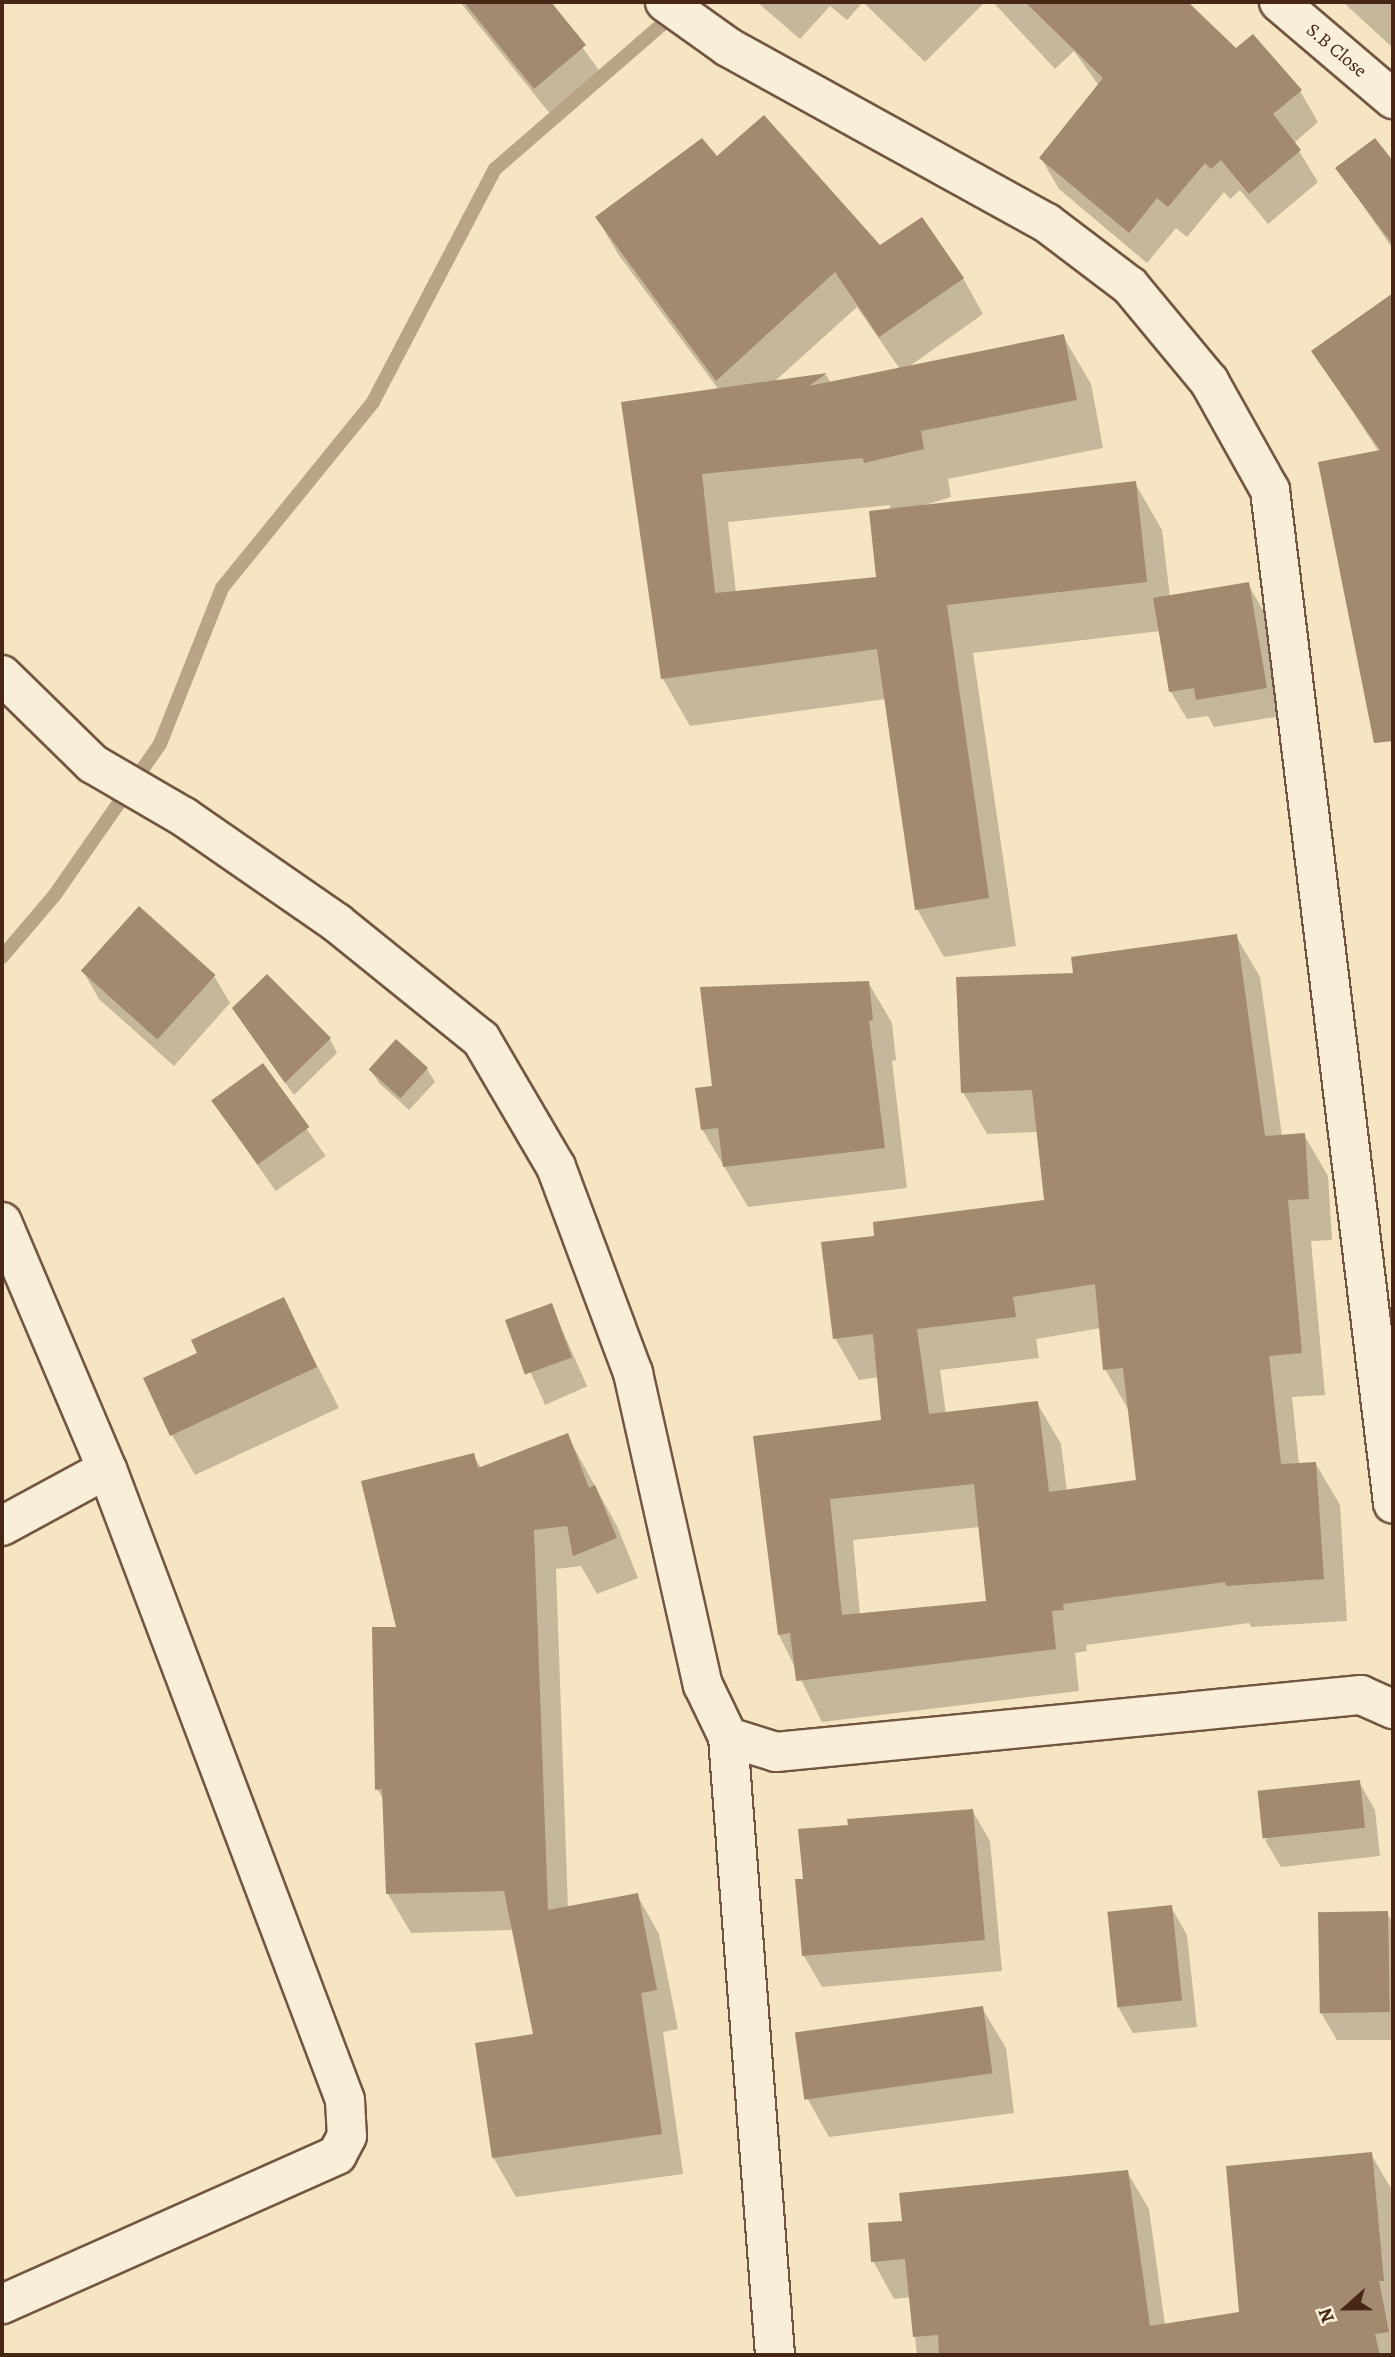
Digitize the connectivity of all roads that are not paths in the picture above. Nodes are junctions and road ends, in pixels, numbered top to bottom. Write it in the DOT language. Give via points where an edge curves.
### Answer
graph roads {
  1 [pos="665,2"];
  2 [pos="1279,2"];
  3 [pos="1393,99"];
  4 [pos="2,675"];
  5 [pos="2,1223"];
  6 [pos="107,1469"];
  7 [pos="1393,1504"];
  8 [pos="2,1526"];
  9 [pos="1393,1709"];
  10 [pos="727,1737"];
  11 [pos="2,2304"];
  12 [pos="775,2355"];
  1 -- 7 [label="street" via="728,47 1047,223 1130,286 1209,381 1270,490"];
  2 -- 3 [label="street, S.B Close"];
  4 -- 10 [label="street" via="93,764 184,817 337,923 481,1039 556,1167 633,1373 703,1685"];
  5 -- 6 [label="street"];
  6 -- 8 [label="street"];
  6 -- 11 [label="street" via="345,2099 347,2136 337,2155"];
  9 -- 10 [label="street" via="1361,1695 776,1752"];
  10 -- 12 [label="street"];
}
